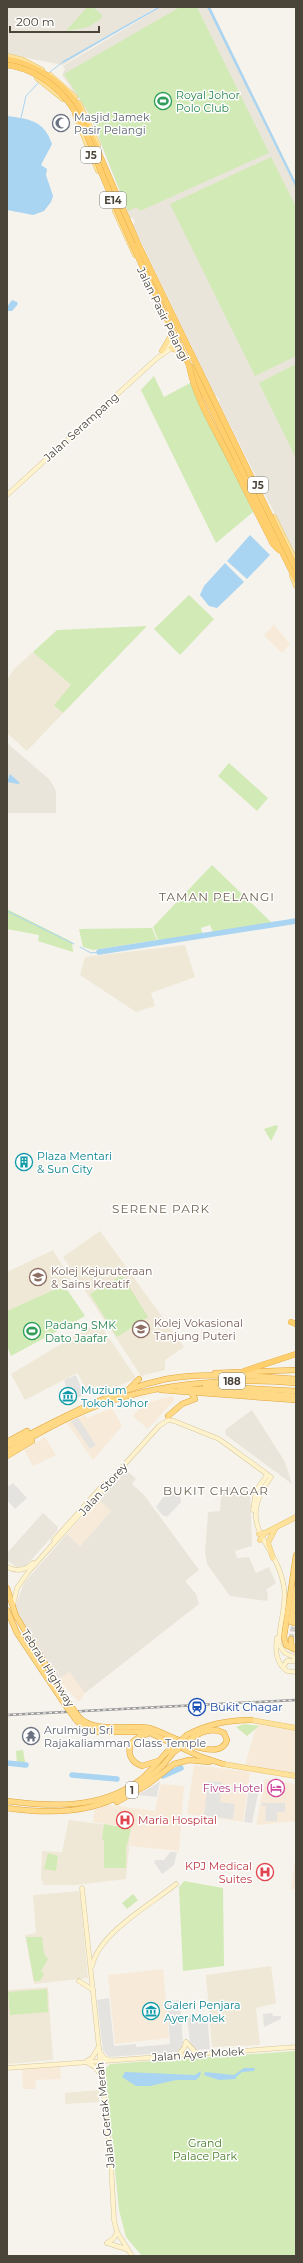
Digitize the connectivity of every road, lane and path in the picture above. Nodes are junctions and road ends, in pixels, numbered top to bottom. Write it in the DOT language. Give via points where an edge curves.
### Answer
graph roads {
  1 [pos="7,58"];
  2 [pos="7,66"];
  3 [pos="172,334"];
  4 [pos="183,338"];
  5 [pos="176,342"];
  6 [pos="171,348"];
  7 [pos="162,351"];
  8 [pos="181,352"];
  9 [pos="156,359"];
  10 [pos="190,365"];
  11 [pos="7,495"];
  12 [pos="279,550"];
  13 [pos="296,562"];
  14 [pos="296,568"];
  15 [pos="296,580"];
  16 [pos="296,586"];
  17 [pos="296,1352"];
  18 [pos="296,1367"];
  19 [pos="264,1370"];
  20 [pos="296,1370"];
  21 [pos="244,1371"];
  22 [pos="296,1373"];
  23 [pos="202,1376"];
  24 [pos="139,1379"];
  25 [pos="294,1381"];
  26 [pos="173,1387"];
  27 [pos="186,1388"];
  28 [pos="128,1390"];
  29 [pos="158,1390"];
  30 [pos="296,1391"];
  31 [pos="191,1392"];
  32 [pos="296,1396"];
  33 [pos="296,1400"];
  34 [pos="79,1408"];
  35 [pos="168,1416"];
  36 [pos="54,1425"];
  37 [pos="21,1441"];
  38 [pos="7,1442"];
  39 [pos="7,1446"];
  40 [pos="7,1452"];
  41 [pos="134,1455"];
  42 [pos="7,1456"];
  43 [pos="296,1516"];
  44 [pos="277,1526"];
  45 [pos="260,1537"];
  46 [pos="296,1555"];
  47 [pos="273,1558"];
  48 [pos="7,1567"];
  49 [pos="7,1588"];
  50 [pos="296,1588"];
  51 [pos="13,1606"];
  52 [pos="7,1610"];
  53 [pos="294,1619"];
  54 [pos="291,1639"];
  55 [pos="295,1649"];
  56 [pos="275,1650"];
  57 [pos="282,1650"];
  58 [pos="296,1660"];
  59 [pos="42,1664"];
  60 [pos="283,1667"];
  61 [pos="48,1669"];
  62 [pos="296,1672"];
  63 [pos="57,1679"];
  64 [pos="68,1706"];
  65 [pos="77,1719"];
  66 [pos="250,1720"];
  67 [pos="296,1728"];
  68 [pos="152,1734"];
  69 [pos="187,1744"];
  70 [pos="192,1753"];
  71 [pos="160,1760"];
  72 [pos="184,1760"];
  73 [pos="223,1764"];
  74 [pos="296,1776"];
  75 [pos="7,1801"];
  76 [pos="97,1806"];
  77 [pos="7,1808"];
  78 [pos="176,1884"];
  79 [pos="82,1888"];
  80 [pos="89,1953"];
  81 [pos="96,1954"];
  82 [pos="91,1969"];
  83 [pos="79,1981"];
  84 [pos="92,1990"];
  85 [pos="296,2047"];
  86 [pos="98,2048"];
  87 [pos="197,2054"];
  88 [pos="178,2055"];
  89 [pos="111,2060"];
  90 [pos="99,2061"];
  91 [pos="85,2062"];
  92 [pos="7,2068"];
  93 [pos="101,2076"];
  94 [pos="117,2232"];
  95 [pos="128,2251"];
  96 [pos="132,2256"];
  1 -- 4 [label="main road, Jalan Pasir Pelangi / J5" via="30,63 56,78 72,93 83,109 130,222"];
  1 -- 14 [label="highway, E14, bridge" via="30,65 48,76 69,94 82,112 114,192 154,278"];
  2 -- 3 [label="main road, Jalan Pasir Pelangi / J5" via="40,80 71,108 128,242"];
  2 -- 10 [label="highway, E14, bridge" via="32,73 49,84 65,98 78,117 106,186"];
  3 -- 5 [label="main road, Jalan Pasir Pelangi / J5"];
  3 -- 7 [label="main road"];
  4 -- 5 [label="main road, Jalan Serampang"];
  4 -- 13 [label="main road, Jalan Pasir Pelangi / J5"];
  5 -- 6 [label="main road, Jalan Serampang"];
  5 -- 7 [label="main road, Jalan Serampang"];
  5 -- 8 [label="main road, Jalan Pasir Pelangi / J5"];
  6 -- 8 [label="main road"];
  6 -- 9 [label="main road, Jalan Serampang"];
  7 -- 9 [label="main road, Jalan Serampang"];
  8 -- 12 [label="main road, Jalan Pasir Pelangi / J5"];
  9 -- 11 [label="main road, Jalan Serampang"];
  10 -- 12 [label="highway, bridge" via="191,376 205,409 273,544"];
  10 -- 15 [label="highway, E14"];
  12 -- 16 [label="main road, Jalan Pasir Pelangi / J5"];
  17 -- 21 [label="highway"];
  18 -- 19 [label="highway"];
  19 -- 20 [label="highway"];
  19 -- 21 [label="highway"];
  19 -- 22 [label="highway"];
  21 -- 23 [label="highway"];
  23 -- 25 [label="highway, 188"];
  23 -- 28 [label="highway, 188" via="167,1379"];
  24 -- 28 [label="highway"];
  25 -- 26 [label="highway, 188" via="214,1381"];
  26 -- 27 [label="highway"];
  26 -- 29 [label="highway, 188"];
  27 -- 30 [label="highway" via="228,1386"];
  27 -- 32 [label="highway"];
  28 -- 34 [label="highway, 188"];
  29 -- 31 [label="highway"];
  29 -- 36 [label="highway, 188" via="132,1394 104,1403"];
  31 -- 33 [label="highway"];
  31 -- 35 [label="highway" via="196,1399 182,1404"];
  34 -- 37 [label="highway, 188"];
  34 -- 38 [label="highway" via="64,1412"];
  36 -- 37 [label="highway, 188"];
  36 -- 42 [label="highway"];
  37 -- 39 [label="highway, 188"];
  37 -- 40 [label="highway, 188"];
  41 -- 45 [label="main road" via="159,1426 168,1420 219,1439 269,1476 260,1492 256,1507 256,1523"];
  41 -- 48 [label="main road, Jalan Storey" via="26,1569 16,1570"];
  41 -- 51 [label="main road, Jalan Storey" via="22,1581 14,1596"];
  43 -- 44 [label="main road"];
  44 -- 45 [label="main road"];
  44 -- 47 [label="main road" via="268,1540"];
  45 -- 47 [label="main road"];
  45 -- 56 [label="main road" via="282,1590 282,1608"];
  46 -- 55 [label="highway" via="284,1637 284,1643"];
  47 -- 57 [label="main road" via="284,1591 279,1641"];
  49 -- 51 [label="highway, Tebrau Highway"];
  50 -- 53 [label="highway"];
  51 -- 59 [label="highway, Tebrau Highway"];
  52 -- 59 [label="highway, Tebrau Highway" via="17,1633"];
  54 -- 55 [label="highway" via="291,1645"];
  56 -- 57 [label="main road" via="278,1653"];
  56 -- 60 [label="main road"];
  57 -- 58 [label="main road"];
  58 -- 60 [label="main road" via="287,1661"];
  59 -- 61 [label="highway, Tebrau Highway"];
  59 -- 64 [label="highway, Tebrau Highway"];
  60 -- 62 [label="main road" via="288,1672"];
  61 -- 63 [label="highway"];
  61 -- 64 [label="highway, Tebrau Highway"];
  64 -- 65 [label="highway, Tebrau Highway, bridge"];
  65 -- 68 [label="highway, Tebrau Highway" via="89,1730 96,1732"];
  65 -- 69 [label="highway, Tebrau Highway / 1" via="92,1726 156,1730"];
  66 -- 67 [label="main road, 1"];
  66 -- 71 [label="highway, 1, bridge" via="211,1725 187,1735"];
  68 -- 70 [label="highway, Tebrau Highway"];
  68 -- 71 [label="highway" via="134,1739 129,1747 130,1757 142,1766"];
  69 -- 70 [label="highway"];
  69 -- 76 [label="highway, Tebrau Highway / 1, bridge" via="201,1749 214,1749 223,1746 227,1737 214,1730 201,1732 133,1789"];
  70 -- 72 [label="highway"];
  70 -- 73 [label="highway, Tebrau Highway"];
  71 -- 75 [label="highway, 1" via="130,1786 97,1800 54,1806"];
  72 -- 73 [label="highway"];
  72 -- 76 [label="highway" via="169,1767 131,1795 113,1803"];
  73 -- 74 [label="main road"];
  76 -- 77 [label="highway, 1" via="56,1812"];
  78 -- 81 [label="main road" via="115,1931"];
  79 -- 80 [label="main road, Jalan Gertak Merah"];
  80 -- 81 [label="main road"];
  80 -- 82 [label="main road, Jalan Gertak Merah"];
  81 -- 82 [label="main road"];
  82 -- 84 [label="main road, Jalan Gertak Merah"];
  83 -- 84 [label="main road"];
  84 -- 86 [label="main road, Jalan Gertak Merah"];
  85 -- 87 [label="main road, Jalan Ayer Molek"];
  86 -- 89 [label="main road" via="104,2058"];
  86 -- 90 [label="main road, Jalan Gertak Merah"];
  86 -- 91 [label="main road" via="92,2058"];
  87 -- 88 [label="main road, Jalan Ayer Molek"];
  87 -- 88 [label="main road" via="186,2042"];
  88 -- 89 [label="main road, Jalan Ayer Molek"];
  89 -- 90 [label="main road, Jalan Ayer Molek"];
  89 -- 93 [label="main road" via="103,2067"];
  90 -- 91 [label="main road, Jalan Ayer Molek"];
  90 -- 93 [label="main road, Jalan Gertak Merah"];
  91 -- 92 [label="main road, Jalan Ayer Molek"];
  91 -- 93 [label="main road" via="95,2067"];
  93 -- 94 [label="main road, Jalan Gertak Merah"];
  94 -- 95 [label="main road, Jalan Gertak Merah"];
  94 -- 95 [label="main road" via="107,2243 122,2246"];
  95 -- 96 [label="main road, Jalan Gertak Merah"];
}
